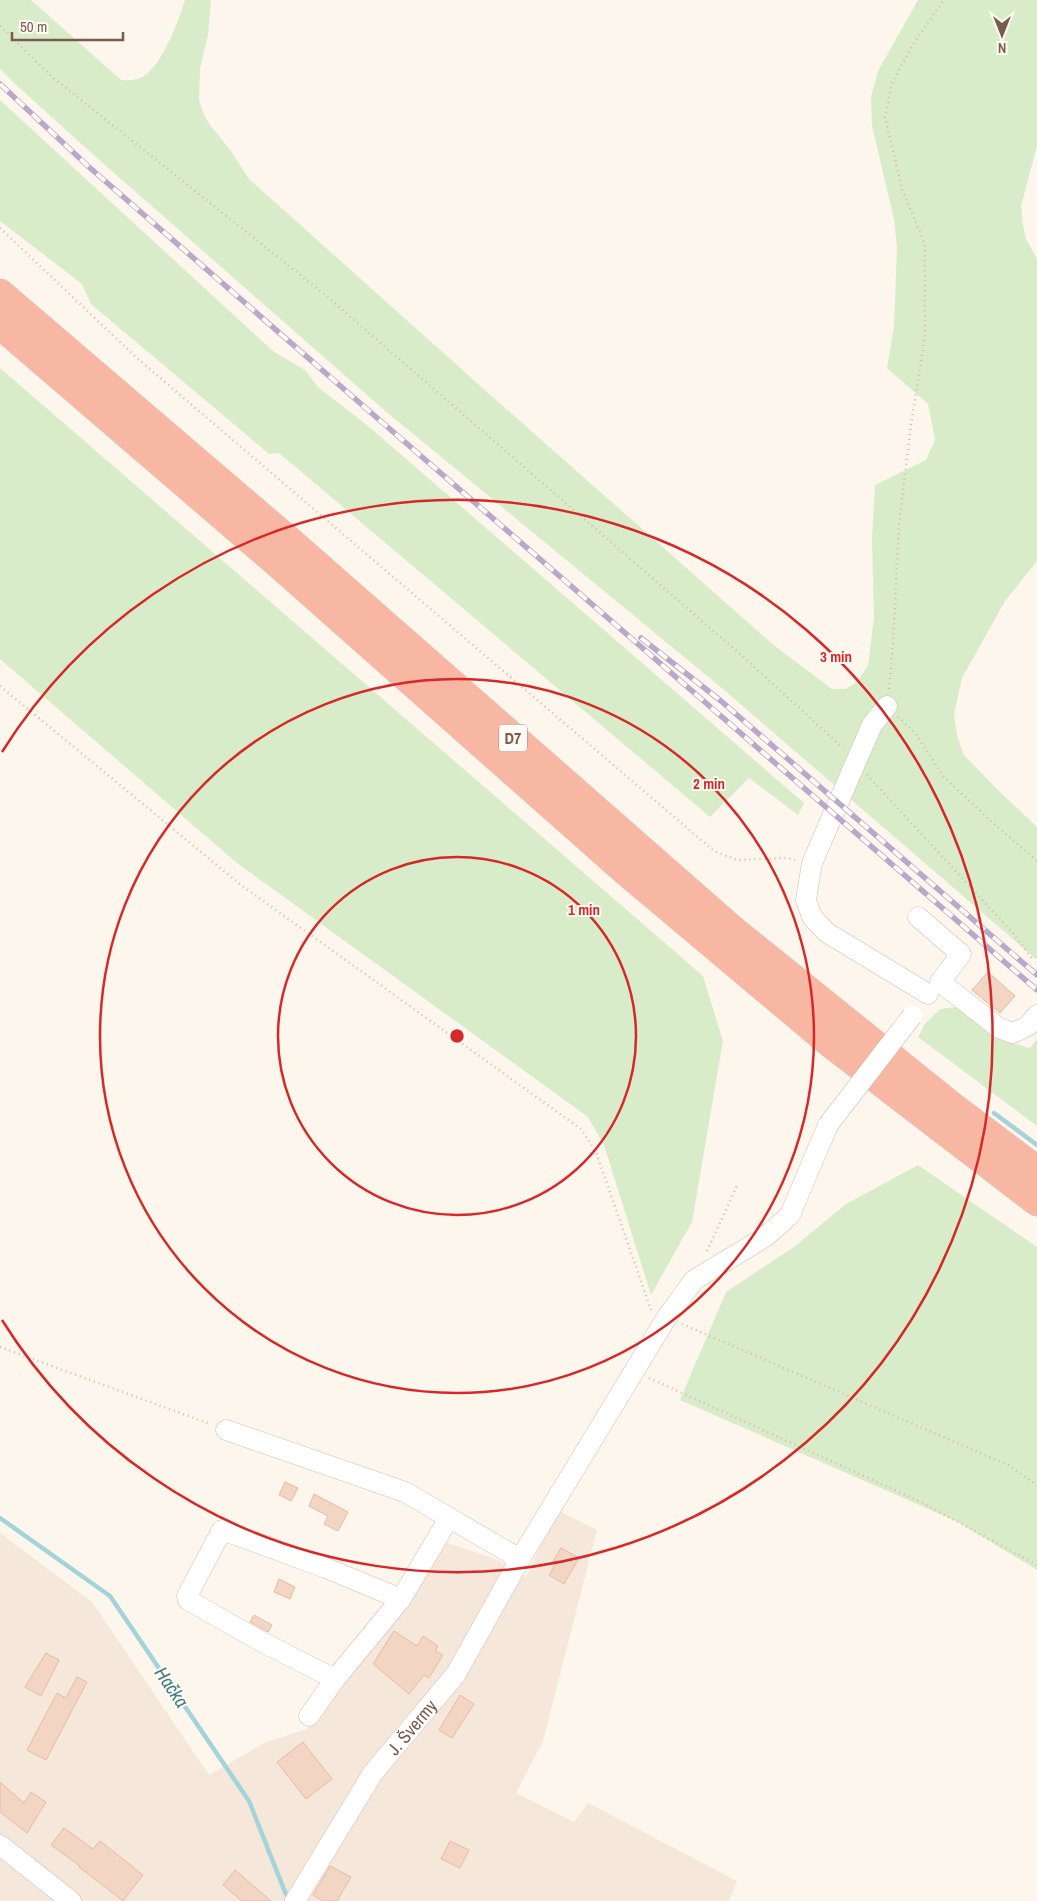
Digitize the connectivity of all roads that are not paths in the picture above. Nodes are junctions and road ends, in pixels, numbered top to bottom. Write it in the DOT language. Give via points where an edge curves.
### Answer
graph roads {
  1 [pos="0,293"];
  2 [pos="0,325"];
  3 [pos="887,706"];
  4 [pos="918,917"];
  5 [pos="934,988"];
  6 [pos="1037,1015"];
  7 [pos="1037,1170"];
  8 [pos="1037,1202"];
  9 [pos="226,1430"];
  10 [pos="449,1518"];
  11 [pos="520,1559"];
  12 [pos="401,1600"];
  13 [pos="335,1679"];
  14 [pos="309,1716"];
  15 [pos="0,1845"];
  16 [pos="301,1898"];
  17 [pos="71,1901"];
  1 -- 7 [label="highway, D7" via="269,523 732,929 944,1100"];
  2 -- 8 [label="highway, D7" via="270,557 625,872 832,1045"];
  3 -- 5 [label="street" via="872,725 812,863 806,900 812,917 826,932"];
  4 -- 5 [label="street" via="960,954"];
  5 -- 6 [label="street" via="999,1028 1013,1033 1028,1026"];
  5 -- 11 [label="street, J. Švermy, bridge" via="828,1125 790,1215 765,1238 694,1280"];
  9 -- 10 [label="street" via="404,1492"];
  10 -- 11 [label="street"];
  10 -- 12 [label="street"];
  11 -- 16 [label="street, J. Švermy" via="456,1674 373,1773"];
  12 -- 13 [label="street"];
  12 -- 13 [label="street" via="222,1530 187,1596 188,1600"];
  13 -- 14 [label="street"];
  15 -- 17 [label="street"];
}
